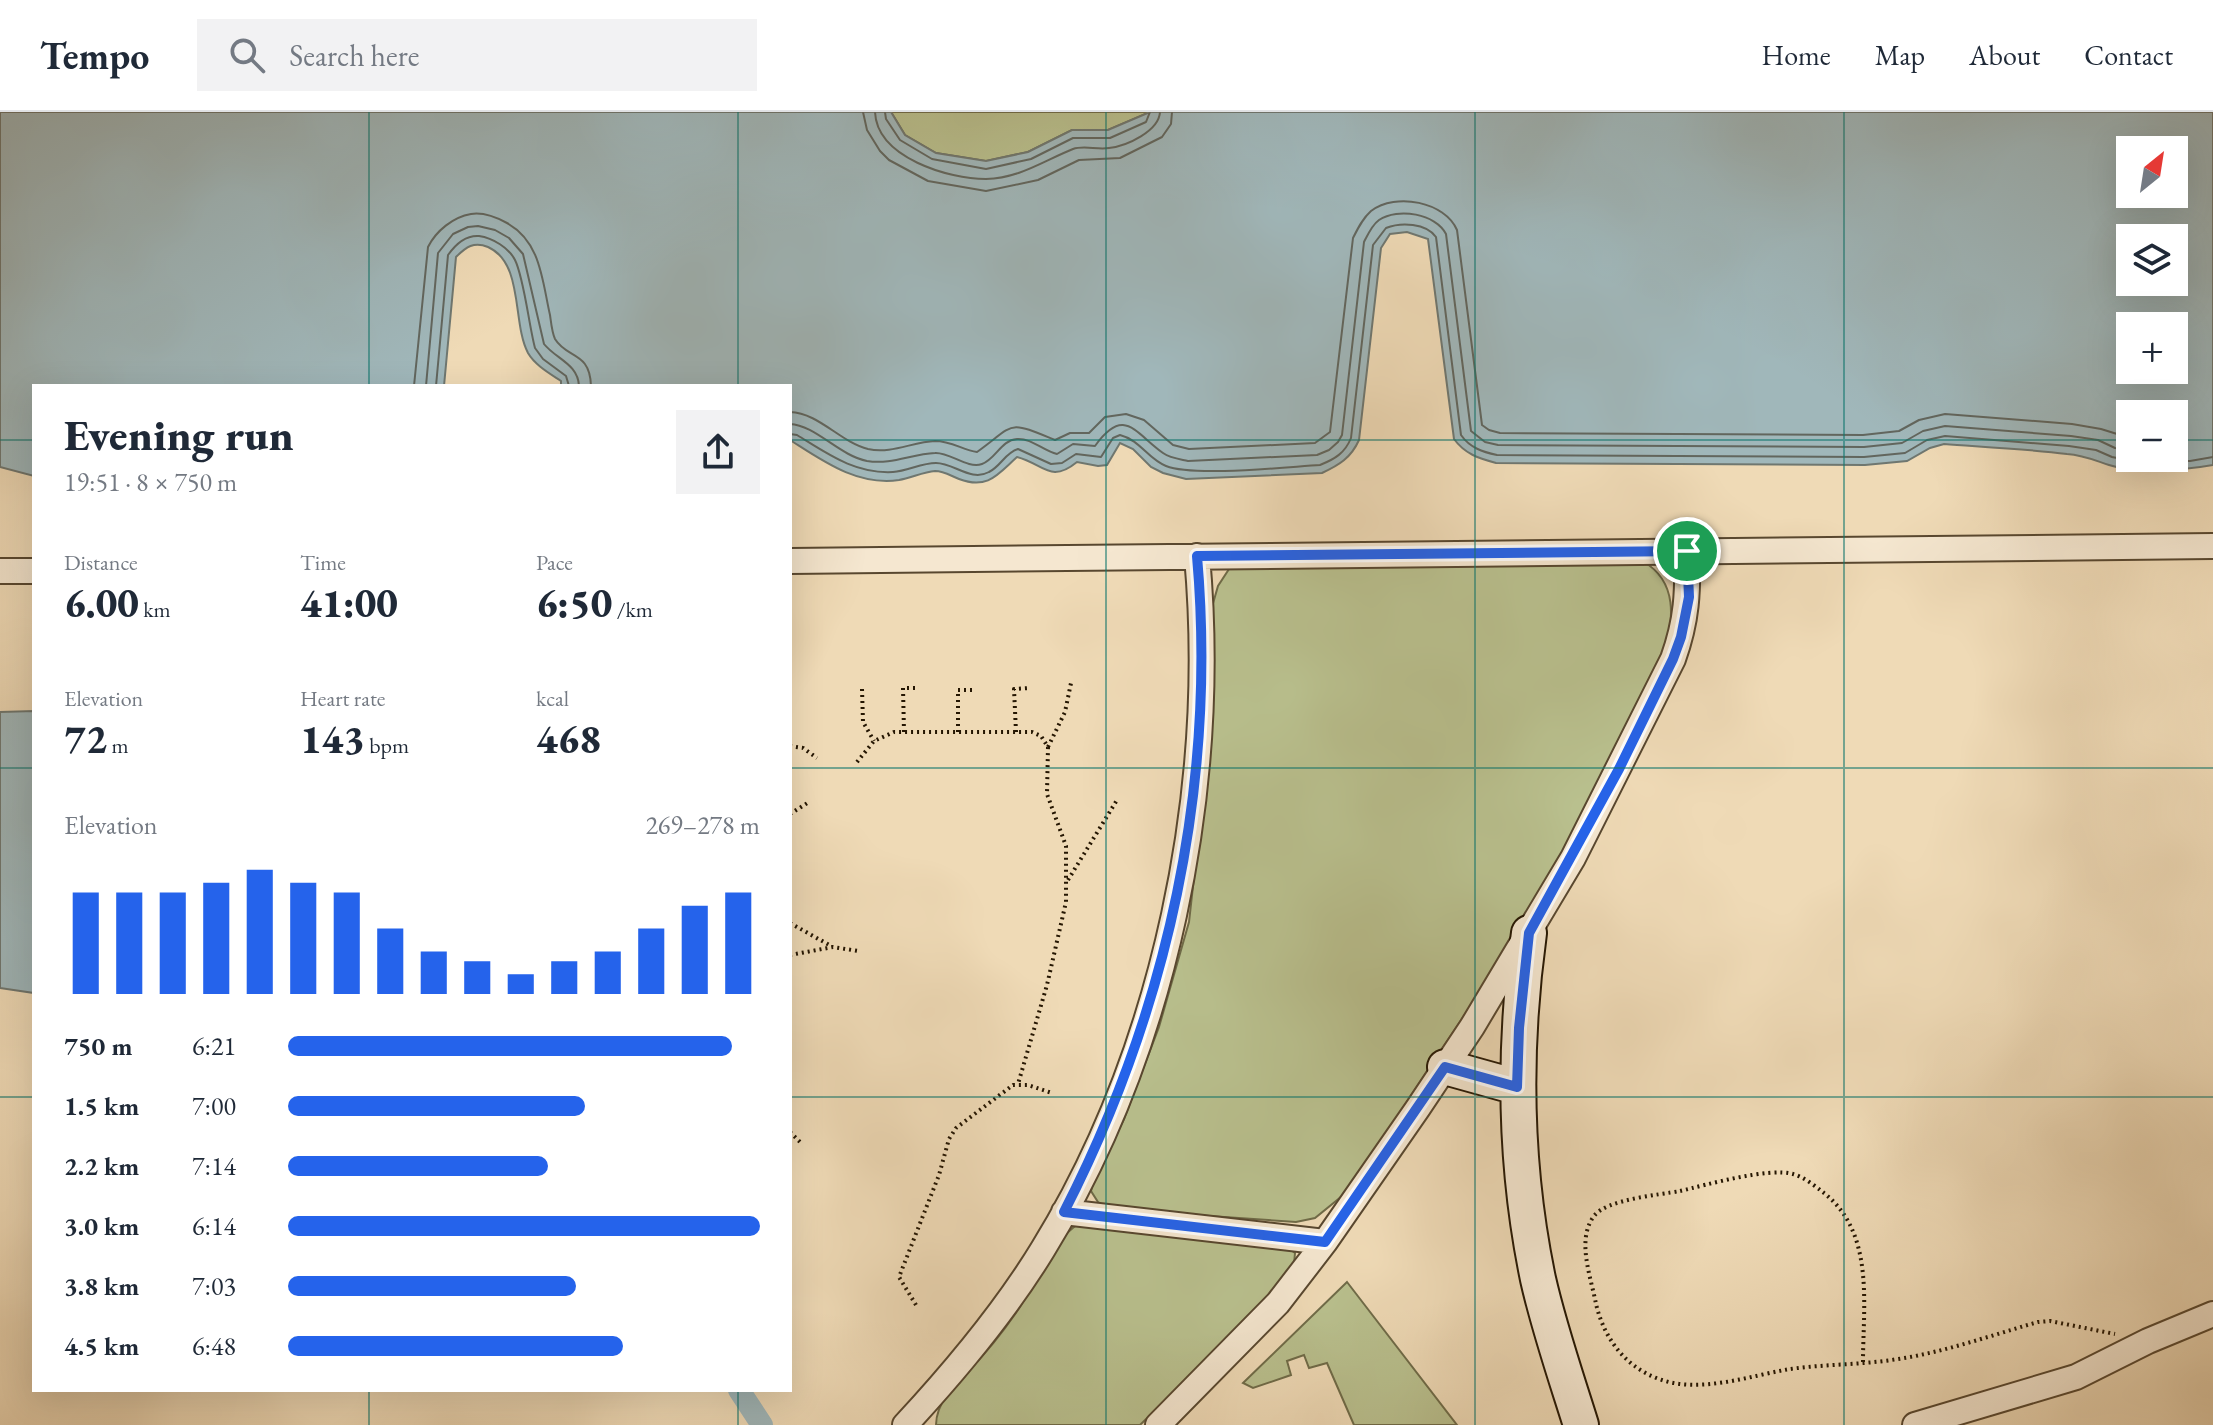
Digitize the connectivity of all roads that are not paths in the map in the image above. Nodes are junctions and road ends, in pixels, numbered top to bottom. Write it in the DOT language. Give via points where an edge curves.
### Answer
graph roads {
  1 [pos="2213,546"];
  2 [pos="1687,551"];
  3 [pos="1197,556"];
  4 [pos="792,561"];
  5 [pos="0,571"];
  6 [pos="32,571"];
  7 [pos="1529,933"];
  8 [pos="1445,1067"];
  9 [pos="1517,1087"];
  10 [pos="1064,1212"];
  11 [pos="1325,1242"];
  12 [pos="2213,1314"];
  13 [pos="905,1425"];
  14 [pos="1158,1425"];
  15 [pos="1581,1425"];
  16 [pos="1915,1425"];
  1 -- 2 [label="street"];
  2 -- 3 [label="street"];
  2 -- 7 [label="street" via="1689,597 1673,659"];
  3 -- 4 [label="street"];
  3 -- 10 [label="street" via="1198,759 1179,892 1130,1065"];
  5 -- 6 [label="street"];
  7 -- 8 [label="street"];
  7 -- 9 [label="main road"];
  8 -- 9 [label="main road"];
  8 -- 11 [label="street"];
  9 -- 15 [label="main road" via="1528,1226 1538,1279"];
  10 -- 11 [label="street"];
  10 -- 13 [label="street" via="1004,1307"];
  11 -- 14 [label="street" via="1278,1303"];
  12 -- 16 [label="street" via="2076,1377"];
}
